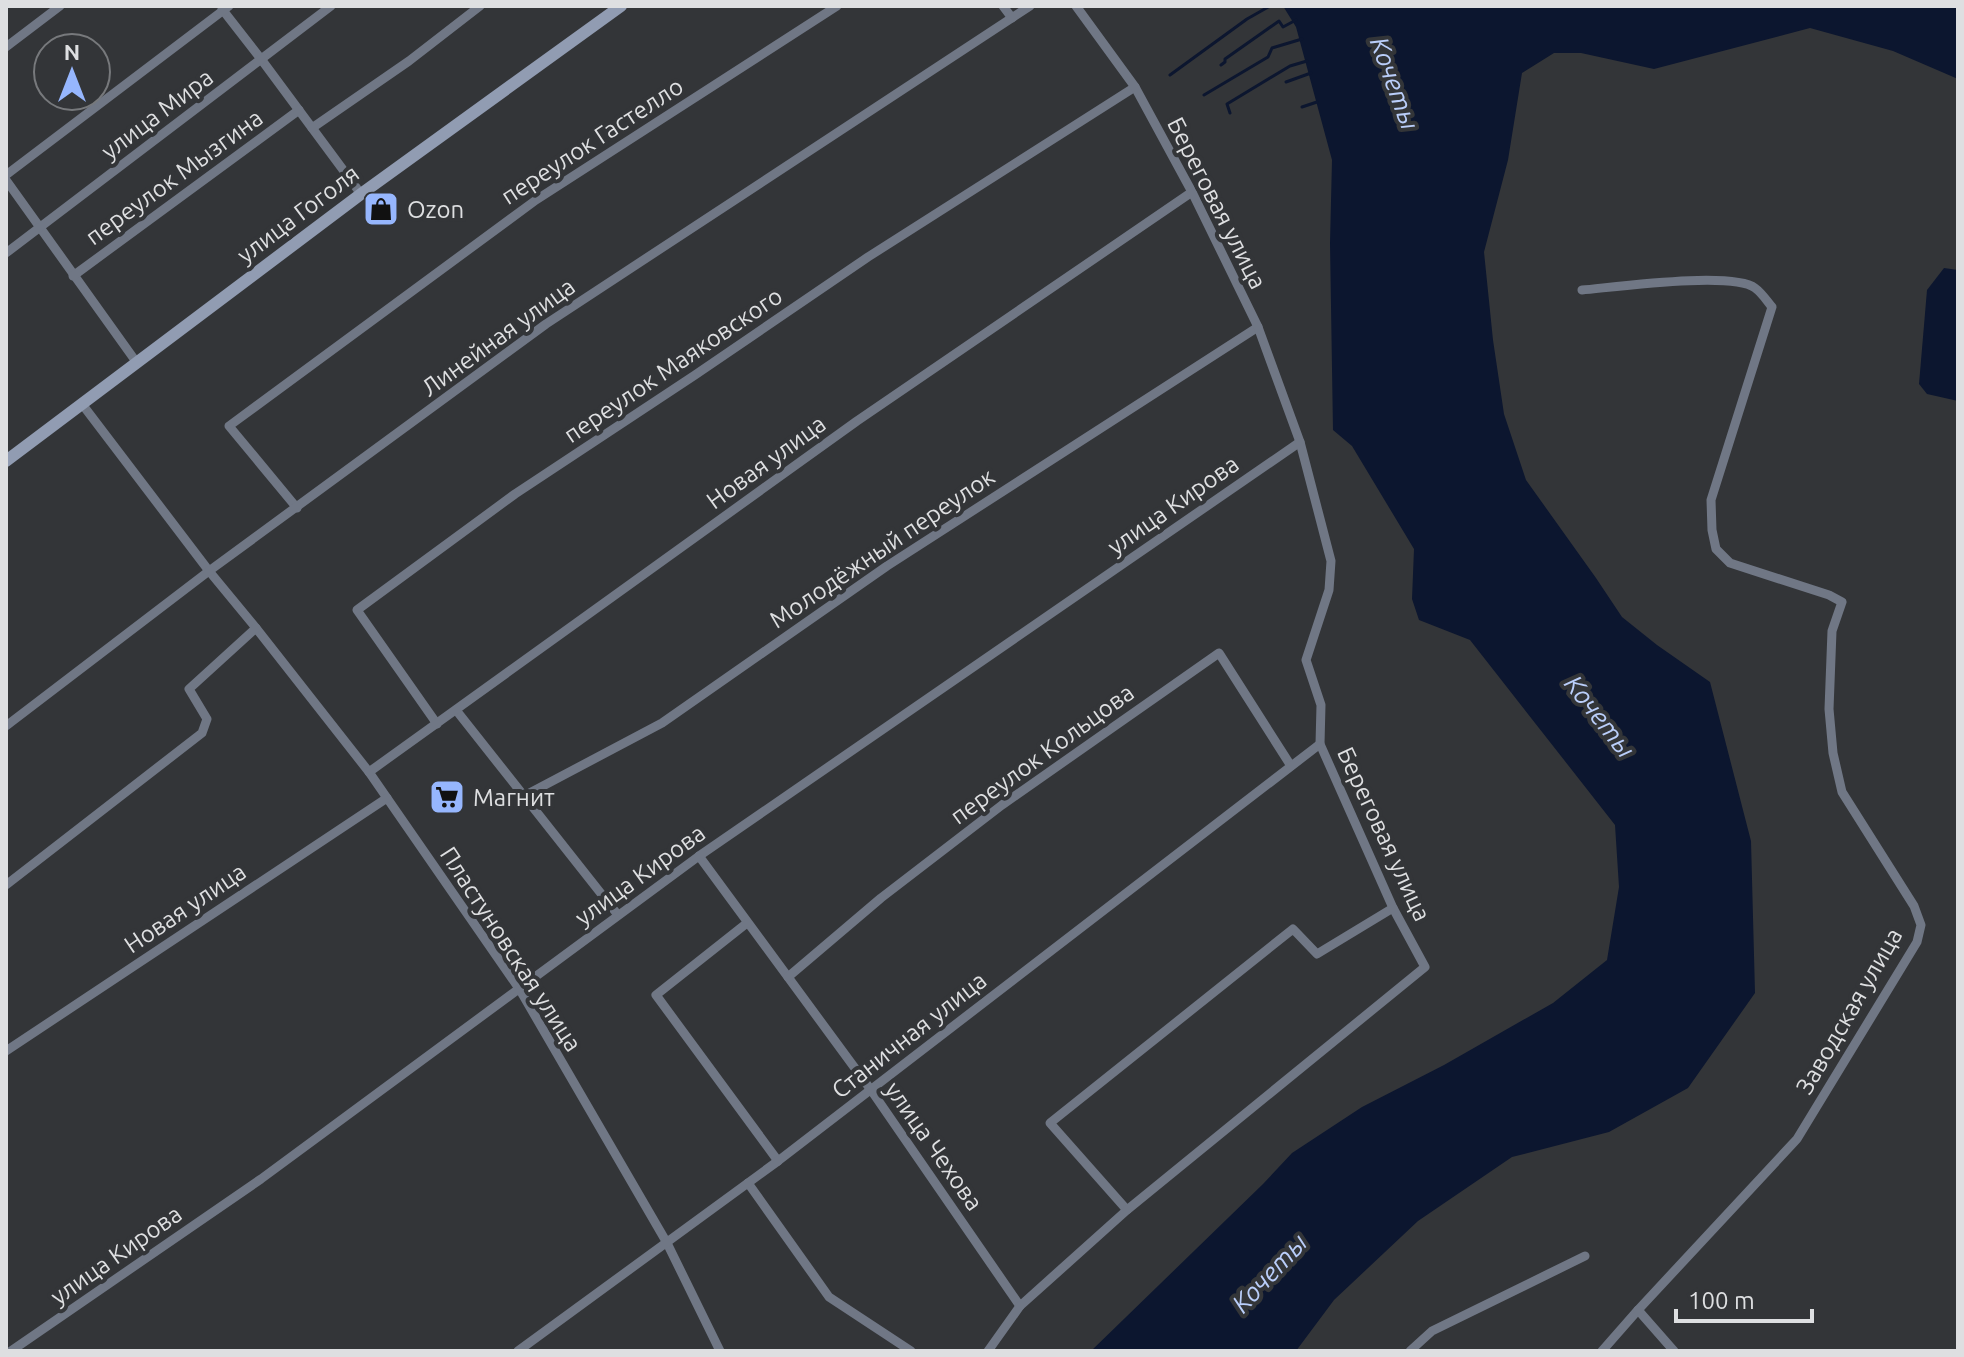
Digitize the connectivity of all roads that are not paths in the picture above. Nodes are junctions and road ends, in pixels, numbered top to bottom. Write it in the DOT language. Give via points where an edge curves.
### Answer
graph roads {
  1 [pos="60,6"];
  2 [pos="331,6"];
  3 [pos="480,6"];
  4 [pos="837,6"];
  5 [pos="1003,6"];
  6 [pos="1030,6"];
  7 [pos="1076,6"];
  8 [pos="224,7"];
  9 [pos="619,7"];
  10 [pos="1012,18"];
  11 [pos="6,47"];
  12 [pos="261,59"];
  13 [pos="1135,87"];
  14 [pos="299,110"];
  15 [pos="312,128"];
  16 [pos="6,178"];
  17 [pos="1192,192"];
  18 [pos="361,194"];
  19 [pos="39,229"];
  20 [pos="6,253"];
  21 [pos="73,276"];
  22 [pos="1582,290"];
  23 [pos="1258,327"];
  24 [pos="137,363"];
  25 [pos="82,404"];
  26 [pos="1300,442"];
  27 [pos="6,461"];
  28 [pos="297,508"];
  29 [pos="209,571"];
  30 [pos="256,628"];
  31 [pos="456,710"];
  32 [pos="437,724"];
  33 [pos="6,726"];
  34 [pos="1320,744"];
  35 [pos="1291,766"];
  36 [pos="369,772"];
  37 [pos="524,796"];
  38 [pos="387,798"];
  39 [pos="699,856"];
  40 [pos="6,885"];
  41 [pos="1393,908"];
  42 [pos="618,915"];
  43 [pos="747,923"];
  44 [pos="788,977"];
  45 [pos="520,990"];
  46 [pos="6,1051"];
  47 [pos="871,1090"];
  48 [pos="778,1161"];
  49 [pos="748,1183"];
  50 [pos="1127,1210"];
  51 [pos="667,1243"];
  52 [pos="1585,1256"];
  53 [pos="1020,1306"];
  54 [pos="1638,1310"];
  55 [pos="11,1351"];
  56 [pos="518,1351"];
  57 [pos="720,1351"];
  58 [pos="911,1351"];
  59 [pos="988,1351"];
  60 [pos="1410,1351"];
  61 [pos="1602,1351"];
  62 [pos="1674,1351"];
  1 -- 11 [label="street"];
  2 -- 12 [label="street, улица Мира"];
  3 -- 15 [label="street"];
  4 -- 28 [label="street, переулок Гастелло" via="536,200 229,426"];
  5 -- 10 [label="street"];
  6 -- 10 [label="street, Линейная улица"];
  7 -- 13 [label="street, Береговая улица"];
  8 -- 12 [label="street"];
  8 -- 16 [label="street"];
  9 -- 18 [label="street, улица Гоголя"];
  10 -- 28 [label="street, Линейная улица" via="546,324"];
  12 -- 14 [label="street"];
  12 -- 19 [label="street, улица Мира"];
  13 -- 17 [label="street, Береговая улица"];
  13 -- 32 [label="street, переулок Маяковского" via="868,257 515,494 357,610"];
  14 -- 15 [label="street"];
  14 -- 21 [label="street, переулок Мызгина"];
  15 -- 18 [label="street"];
  16 -- 19 [label="street"];
  17 -- 23 [label="street, Береговая улица"];
  17 -- 31 [label="street, Новая улица" via="857,421"];
  18 -- 24 [label="street, улица Гоголя"];
  19 -- 20 [label="street, улица Мира"];
  19 -- 21 [label="street"];
  21 -- 24 [label="street"];
  22 -- 54 [label="street, Заводская улица" via="1737,281 1755,288 1772,307 1711,500 1716,549 1730,563 1842,602 1832,631 1829,709 1842,792 1921,925 1917,942 1797,1139"];
  23 -- 26 [label="street, Береговая улица"];
  23 -- 37 [label="street, Молодёжный переулок" via="887,566 662,723"];
  24 -- 25 [label="street, улица Гоголя"];
  25 -- 27 [label="street, улица Гоголя"];
  25 -- 29 [label="street, Пластуновская улица"];
  26 -- 34 [label="street, Береговая улица" via="1331,561 1329,590 1306,660 1321,705"];
  26 -- 39 [label="street, улица Кирова"];
  28 -- 29 [label="street, Линейная улица"];
  29 -- 30 [label="street, Пластуновская улица"];
  29 -- 33 [label="street, Линейная улица"];
  30 -- 36 [label="street, Пластуновская улица"];
  30 -- 40 [label="street" via="189,689 207,719 202,733"];
  31 -- 32 [label="street, Новая улица"];
  31 -- 37 [label="street"];
  32 -- 36 [label="street, Новая улица"];
  34 -- 35 [label="street, Станичная улица"];
  34 -- 41 [label="street, Береговая улица"];
  35 -- 44 [label="street, переулок Кольцова" via="1219,653 1002,805"];
  35 -- 47 [label="street, Станичная улица"];
  36 -- 38 [label="street, Пластуновская улица"];
  37 -- 42 [label="street"];
  38 -- 45 [label="street, Пластуновская улица"];
  38 -- 46 [label="street, Новая улица"];
  39 -- 42 [label="street, улица Кирова"];
  39 -- 43 [label="street, улица Чехова"];
  41 -- 50 [label="street, Береговая улица" via="1425,967"];
  41 -- 50 [label="street" via="1317,954 1293,929 1050,1123"];
  42 -- 45 [label="street, улица Кирова"];
  43 -- 44 [label="street, улица Чехова"];
  43 -- 48 [label="street" via="656,995"];
  44 -- 47 [label="street, улица Чехова"];
  45 -- 51 [label="street, Пластуновская улица"];
  45 -- 55 [label="street, улица Кирова" via="261,1179"];
  47 -- 48 [label="street, Станичная улица"];
  47 -- 53 [label="street, улица Чехова"];
  48 -- 49 [label="street, Станичная улица"];
  49 -- 51 [label="street, Станичная улица"];
  49 -- 58 [label="street" via="829,1297"];
  50 -- 53 [label="street, Береговая улица"];
  51 -- 56 [label="street, Станичная улица"];
  51 -- 57 [label="street, Пластуновская улица"];
  52 -- 60 [label="street" via="1432,1331"];
  53 -- 59 [label="street, Береговая улица"];
  54 -- 61 [label="street, Заводская улица"];
  54 -- 62 [label="street"];
}
